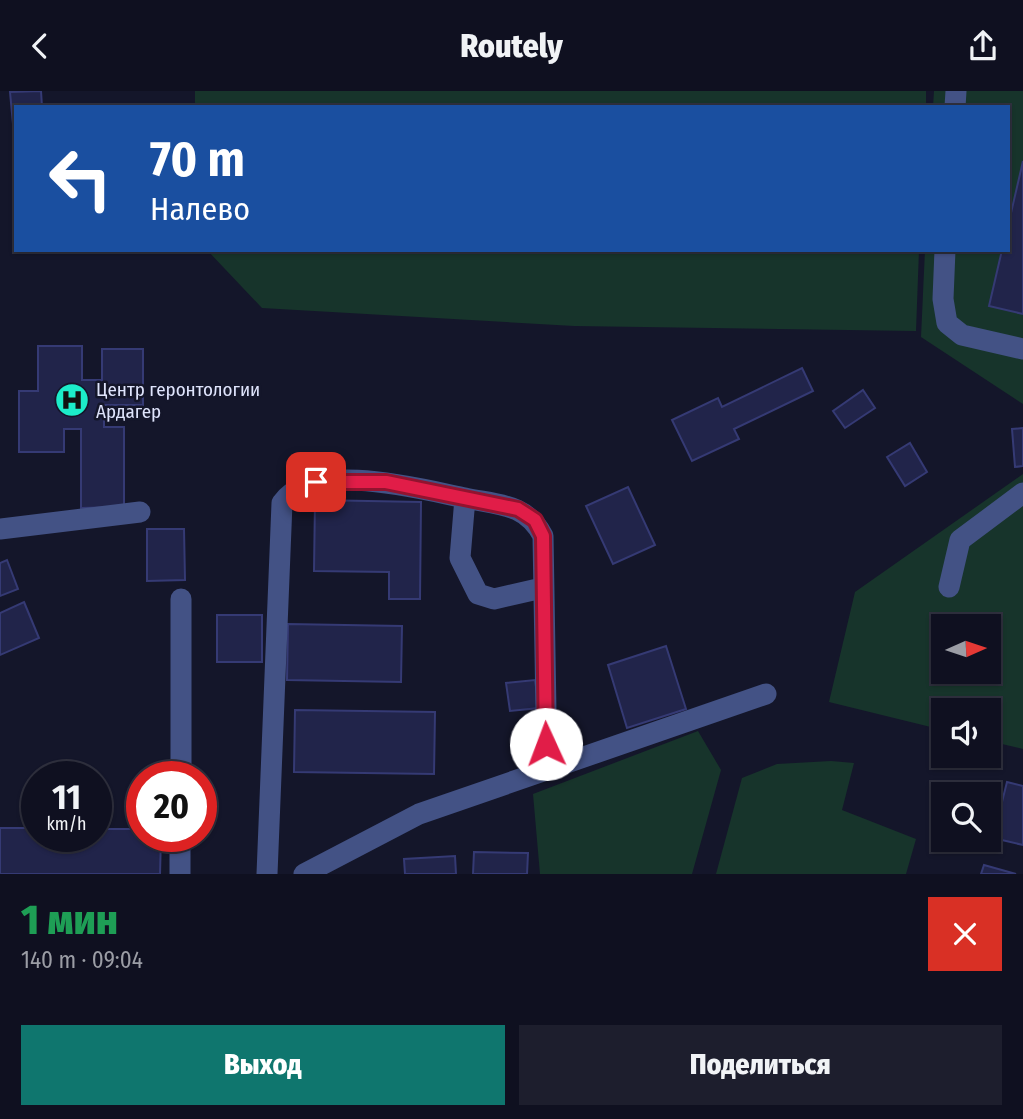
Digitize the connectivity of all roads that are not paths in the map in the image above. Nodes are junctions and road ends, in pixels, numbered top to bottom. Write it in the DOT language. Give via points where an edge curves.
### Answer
graph roads {
  1 [pos="945,252"];
  2 [pos="1023,349"];
  3 [pos="1023,493"];
  4 [pos="465,498"];
  5 [pos="140,512"];
  6 [pos="0,529"];
  7 [pos="949,587"];
  8 [pos="542,588"];
  9 [pos="181,599"];
  10 [pos="766,694"];
  11 [pos="181,761"];
  12 [pos="547,770"];
  13 [pos="180,852"];
  14 [pos="180,874"];
  15 [pos="267,874"];
  16 [pos="304,874"];
  1 -- 2 [label="lane" via="947,323 962,335"];
  3 -- 7 [label="lane" via="960,540"];
  4 -- 8 [label="lane" via="518,509 535,520 543,536"];
  4 -- 8 [label="lane" via="460,558 478,594 494,599"];
  4 -- 15 [label="lane" via="386,482 316,482 290,492 282,503"];
  5 -- 6 [label="lane"];
  8 -- 12 [label="lane"];
  9 -- 11 [label="lane"];
  10 -- 12 [label="lane"];
  12 -- 16 [label="lane" via="419,814"];
  13 -- 14 [label="lane"];
}
